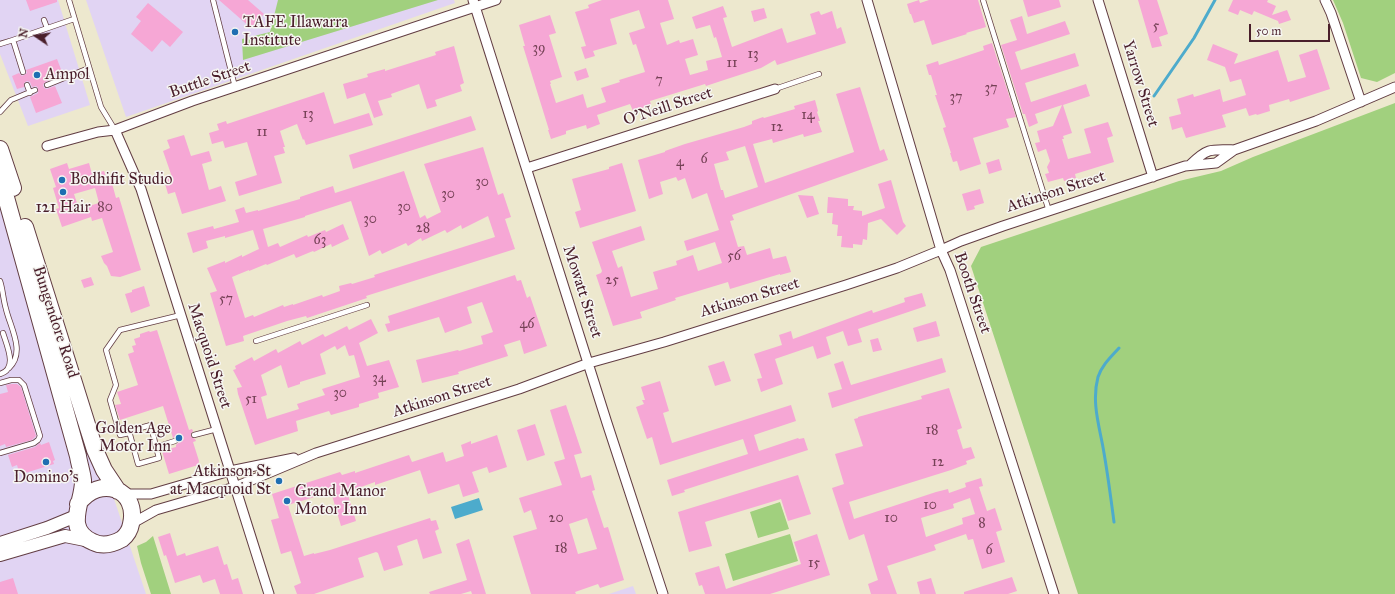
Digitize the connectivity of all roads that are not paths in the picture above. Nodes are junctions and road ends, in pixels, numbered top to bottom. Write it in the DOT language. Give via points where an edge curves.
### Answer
graph roads {
  1 [pos="69,0"];
  2 [pos="213,0"];
  3 [pos="496,0"];
  4 [pos="867,0"];
  5 [pos="983,0"];
  6 [pos="1098,0"];
  7 [pos="1324,0"];
  8 [pos="474,3"];
  9 [pos="74,19"];
  10 [pos="44,20"];
  11 [pos="47,28"];
  12 [pos="12,40"];
  13 [pos="0,44"];
  14 [pos="89,68"];
  15 [pos="23,72"];
  16 [pos="819,74"];
  17 [pos="47,85"];
  18 [pos="27,86"];
  19 [pos="1395,86"];
  20 [pos="235,87"];
  21 [pos="775,89"];
  22 [pos="35,90"];
  23 [pos="30,93"];
  24 [pos="1361,102"];
  25 [pos="0,112"];
  26 [pos="115,130"];
  27 [pos="47,146"];
  28 [pos="0,149"];
  29 [pos="1234,150"];
  30 [pos="1190,165"];
  31 [pos="527,168"];
  32 [pos="1153,177"];
  33 [pos="1,181"];
  34 [pos="1050,210"];
  35 [pos="941,250"];
  36 [pos="0,281"];
  37 [pos="367,305"];
  38 [pos="181,316"];
  39 [pos="3,333"];
  40 [pos="256,341"];
  41 [pos="589,363"];
  42 [pos="9,368"];
  43 [pos="0,374"];
  44 [pos="1,384"];
  45 [pos="217,429"];
  46 [pos="129,433"];
  47 [pos="194,435"];
  48 [pos="175,442"];
  49 [pos="156,447"];
  50 [pos="0,453"];
  51 [pos="316,453"];
  52 [pos="230,471"];
  53 [pos="235,486"];
  54 [pos="120,492"];
  55 [pos="77,510"];
  56 [pos="131,524"];
  57 [pos="90,541"];
  58 [pos="0,543"];
  59 [pos="0,555"];
  60 [pos="269,594"];
  61 [pos="663,594"];
  62 [pos="1054,594"];
  1 -- 9 [label="lane"];
  2 -- 20 [label="lane"];
  3 -- 8 [label="street, Buttle Street"];
  4 -- 35 [label="street, Booth Street"];
  5 -- 34 [label="lane"];
  6 -- 32 [label="street, Yarrow Street"];
  7 -- 24 [label="street" via="1332,13"];
  8 -- 20 [label="street, Buttle Street"];
  8 -- 31 [label="street, Mowatt Street"];
  9 -- 11 [label="lane"];
  9 -- 14 [label="lane"];
  10 -- 11 [label="lane"];
  11 -- 12 [label="lane"];
  12 -- 13 [label="lane"];
  12 -- 15 [label="lane"];
  14 -- 17 [label="lane"];
  14 -- 26 [label="lane" via="101,107"];
  16 -- 21 [label="lane, O'Neill Street"];
  18 -- 23 [label="lane"];
  19 -- 24 [label="street, Atkinson Street"];
  20 -- 26 [label="street, Buttle Street"];
  21 -- 31 [label="street, O'Neill Street"];
  22 -- 23 [label="lane"];
  23 -- 25 [label="lane" via="12,100"];
  24 -- 29 [label="street, Atkinson Street"];
  26 -- 27 [label="street, Buttle Street"];
  26 -- 38 [label="street, Macquoid Street" via="141,189"];
  28 -- 54 [label="highway, Bungendore Road" via="95,450 104,470"];
  29 -- 30 [label="street, Atkinson Street" via="1216,163"];
  29 -- 30 [label="street, Atkinson Street" via="1209,150 1198,156"];
  30 -- 32 [label="street, Atkinson Street"];
  31 -- 41 [label="street, Mowatt Street"];
  32 -- 34 [label="street, Atkinson Street"];
  33 -- 55 [label="highway, Bungendore Road" via="78,456 83,481"];
  34 -- 35 [label="street, Atkinson Street"];
  35 -- 41 [label="street, Atkinson Street" via="897,268 809,297"];
  35 -- 62 [label="street, Booth Street" via="950,270"];
  36 -- 42 [label="lane" via="17,346 16,356"];
  37 -- 40 [label="lane"];
  38 -- 45 [label="street, Macquoid Street"];
  38 -- 46 [label="lane" via="120,330 106,350 116,385 110,400 120,435"];
  39 -- 42 [label="lane" via="10,357"];
  41 -- 51 [label="street, Atkinson Street" via="519,389"];
  41 -- 61 [label="street, Mowatt Street"];
  42 -- 43 [label="lane"];
  44 -- 50 [label="lane" via="19,380 24,385 40,436 34,443"];
  45 -- 47 [label="lane"];
  45 -- 52 [label="street, Macquoid Street"];
  46 -- 49 [label="lane" via="150,425"];
  46 -- 49 [label="lane" via="138,464 160,458"];
  48 -- 49 [label="lane"];
  51 -- 52 [label="street, Atkinson Street"];
  51 -- 53 [label="street, Atkinson Street"];
  52 -- 53 [label="street, Macquoid Street"];
  52 -- 54 [label="street, Atkinson Street" via="151,494"];
  53 -- 56 [label="street, Atkinson Street" via="156,510"];
  53 -- 60 [label="street, Macquoid Street"];
  54 -- 55 [label="highway" via="102,487 92,490 84,496"];
  54 -- 56 [label="highway" via="131,506"];
  55 -- 57 [label="highway" via="78,526"];
  55 -- 58 [label="street" via="47,528"];
  56 -- 57 [label="highway" via="124,537 116,543 106,545"];
  57 -- 59 [label="street" via="65,536"];
}
